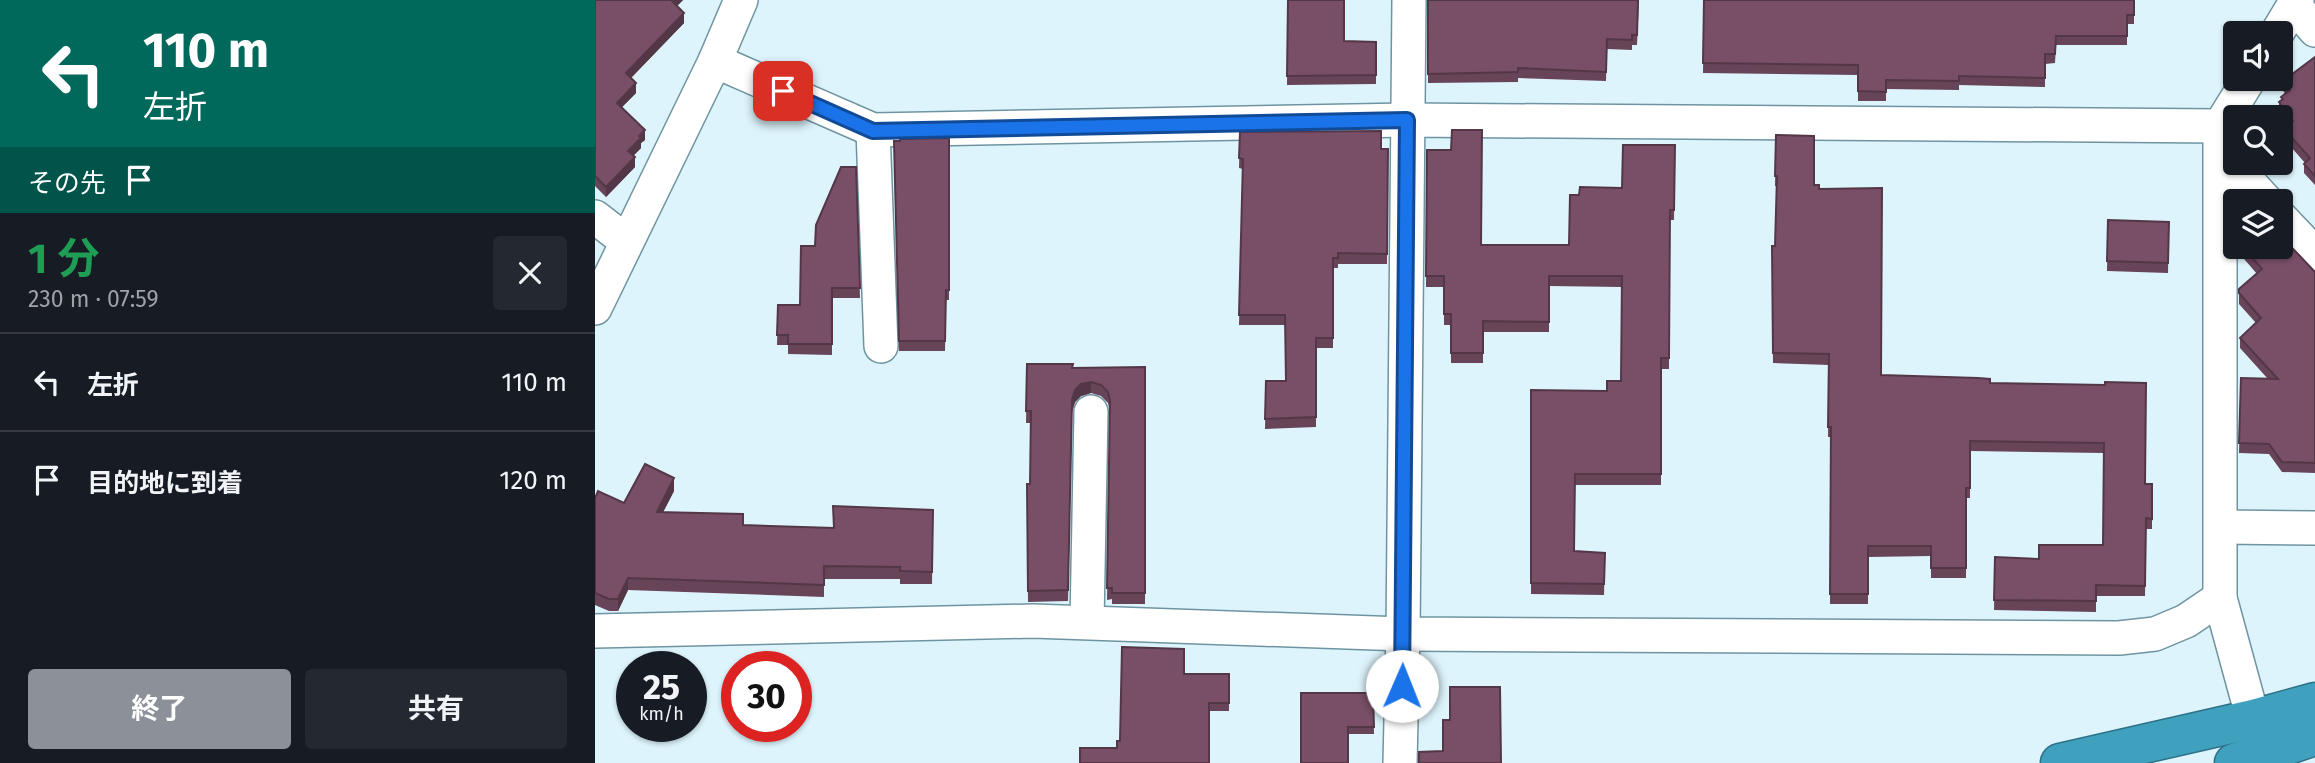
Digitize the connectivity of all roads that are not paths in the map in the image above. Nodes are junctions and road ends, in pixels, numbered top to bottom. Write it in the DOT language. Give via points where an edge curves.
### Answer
graph roads {
  1 [pos="741,0"];
  2 [pos="1409,0"];
  3 [pos="2296,3"];
  4 [pos="2285,21"];
  5 [pos="2315,30"];
  6 [pos="715,61"];
  7 [pos="2243,91"];
  8 [pos="1407,120"];
  9 [pos="873,131"];
  10 [pos="2220,139"];
  11 [pos="2257,189"];
  12 [pos="595,217"];
  13 [pos="2293,231"];
  14 [pos="626,241"];
  15 [pos="2315,254"];
  16 [pos="595,308"];
  17 [pos="880,346"];
  18 [pos="1091,412"];
  19 [pos="2221,527"];
  20 [pos="2315,528"];
  21 [pos="2220,598"];
  22 [pos="1087,622"];
  23 [pos="595,631"];
  24 [pos="1403,635"];
  25 [pos="2315,702"];
  26 [pos="2253,719"];
  27 [pos="2315,736"];
  28 [pos="1400,763"];
  29 [pos="2060,763"];
  30 [pos="2234,763"];
  1 -- 6 [label="street"];
  2 -- 8 [label="street"];
  3 -- 4 [label="street"];
  3 -- 5 [label="street"];
  6 -- 9 [label="street"];
  6 -- 14 [label="street"];
  7 -- 10 [label="street"];
  8 -- 9 [label="street"];
  8 -- 10 [label="street"];
  8 -- 24 [label="street"];
  9 -- 17 [label="street"];
  10 -- 11 [label="street"];
  10 -- 19 [label="street"];
  12 -- 14 [label="street"];
  13 -- 15 [label="street"];
  14 -- 16 [label="street"];
  18 -- 22 [label="street"];
  19 -- 20 [label="street"];
  19 -- 21 [label="street"];
  21 -- 24 [label="street" via="2186,621 2155,634 2119,638"];
  21 -- 26 [label="street"];
  22 -- 23 [label="street"];
  22 -- 24 [label="street"];
  24 -- 28 [label="street"];
  25 -- 26 [label="highway"];
  26 -- 29 [label="highway"];
  27 -- 30 [label="highway"];
}
